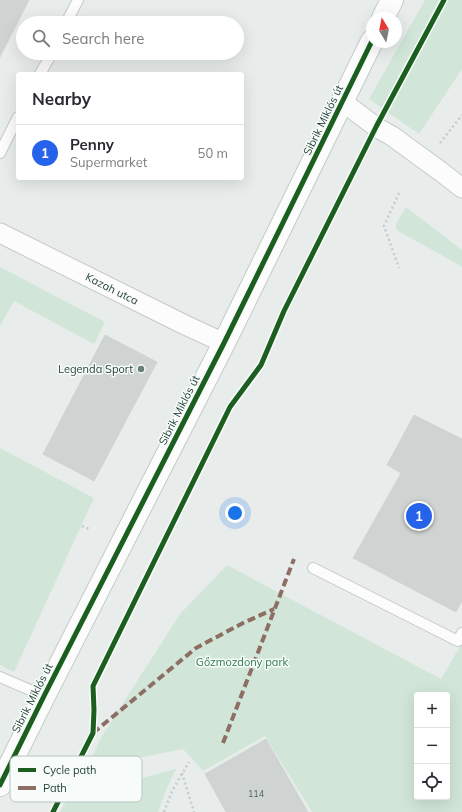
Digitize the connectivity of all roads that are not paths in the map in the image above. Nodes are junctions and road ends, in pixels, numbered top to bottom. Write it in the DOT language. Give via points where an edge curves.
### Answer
graph roads {
  1 [pos="78,0"];
  2 [pos="392,0"];
  3 [pos="386,12"];
  4 [pos="70,16"];
  5 [pos="369,48"];
  6 [pos="48,60"];
  7 [pos="41,72"];
  8 [pos="343,102"];
  9 [pos="16,121"];
  10 [pos="0,153"];
  11 [pos="462,188"];
  12 [pos="0,233"];
  13 [pos="224,344"];
  14 [pos="314,568"];
  15 [pos="462,633"];
  16 [pos="0,677"];
  17 [pos="44,696"];
  18 [pos="14,756"];
  19 [pos="10,765"];
  20 [pos="0,785"];
  1 -- 4 [label="lane"];
  2 -- 3 [label="street"];
  5 -- 8 [label="street, Sibrik Miklós út"];
  6 -- 7 [label="lane"];
  8 -- 11 [label="street"];
  8 -- 13 [label="street, Sibrik Miklós út"];
  9 -- 10 [label="lane"];
  12 -- 13 [label="street, Kazah utca"];
  13 -- 17 [label="street, Sibrik Miklós út"];
  14 -- 15 [label="lane" via="458,641"];
  16 -- 17 [label="lane"];
  17 -- 18 [label="street, Sibrik Miklós út"];
  19 -- 20 [label="street, Sibrik Miklós út"];
}
